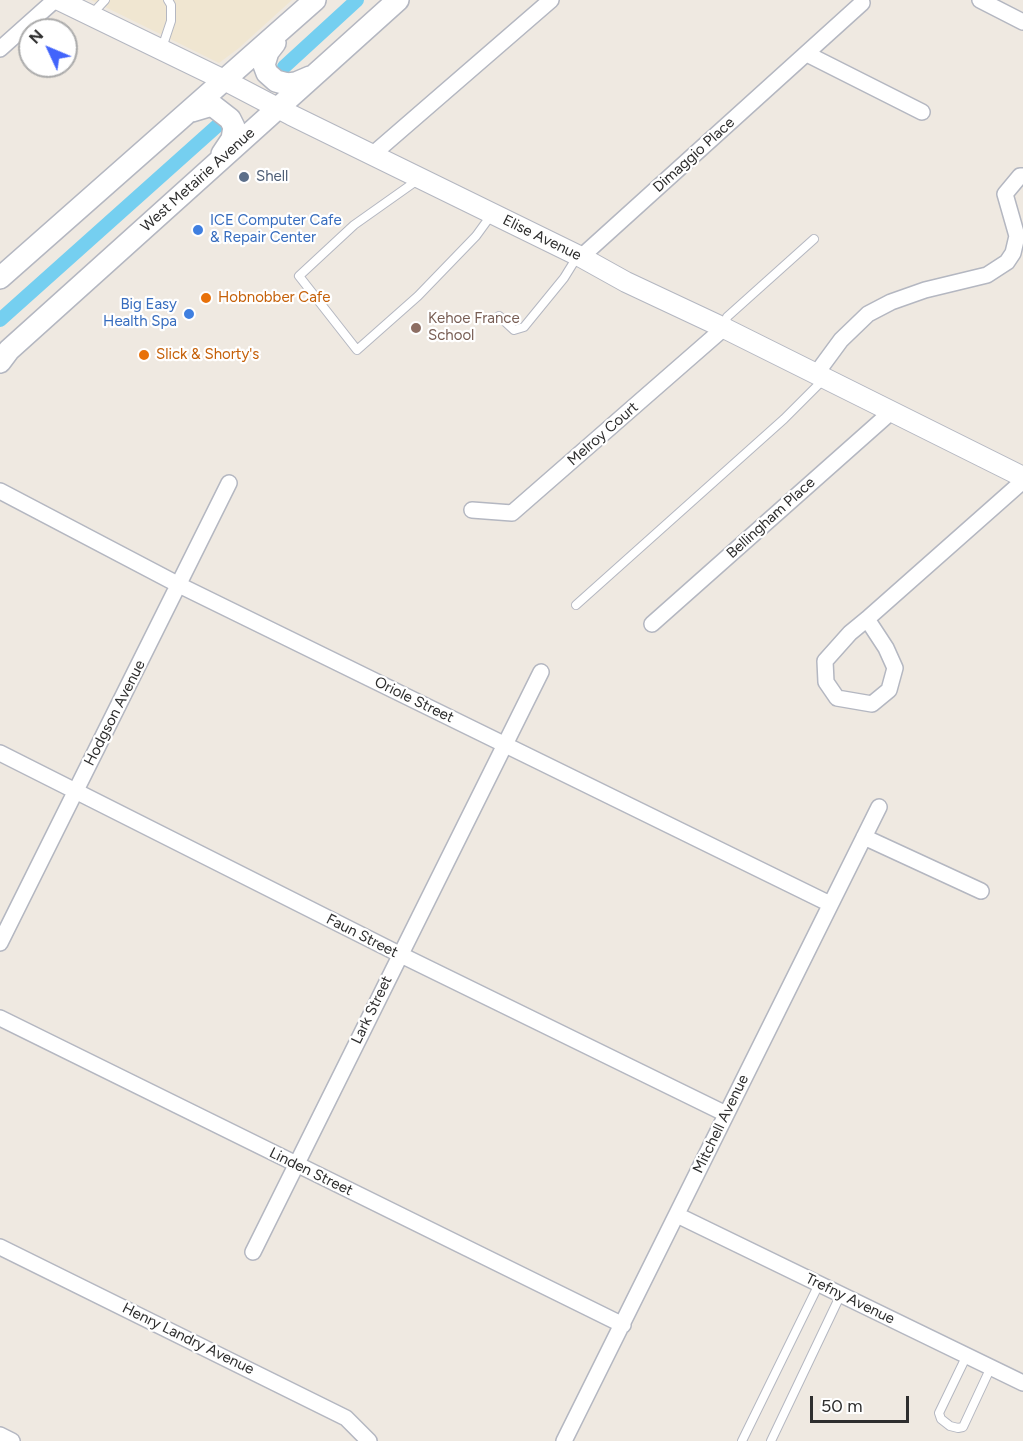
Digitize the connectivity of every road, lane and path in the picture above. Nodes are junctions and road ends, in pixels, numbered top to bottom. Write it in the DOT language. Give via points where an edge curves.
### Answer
graph roads {
  1 [pos="57,0"];
  2 [pos="105,0"];
  3 [pos="168,0"];
  4 [pos="315,0"];
  5 [pos="398,0"];
  6 [pos="551,0"];
  7 [pos="980,0"];
  8 [pos="862,3"];
  9 [pos="91,15"];
  10 [pos="297,16"];
  11 [pos="1023,22"];
  12 [pos="0,49"];
  13 [pos="161,49"];
  14 [pos="807,54"];
  15 [pos="314,76"];
  16 [pos="226,81"];
  17 [pos="277,108"];
  18 [pos="190,112"];
  19 [pos="922,112"];
  20 [pos="372,155"];
  21 [pos="215,164"];
  22 [pos="1023,176"];
  23 [pos="420,178"];
  24 [pos="492,214"];
  25 [pos="814,238"];
  26 [pos="1018,254"];
  27 [pos="579,256"];
  28 [pos="0,278"];
  29 [pos="500,316"];
  30 [pos="724,328"];
  31 [pos="0,362"];
  32 [pos="820,376"];
  33 [pos="891,412"];
  34 [pos="1020,474"];
  35 [pos="229,483"];
  36 [pos="0,491"];
  37 [pos="472,510"];
  38 [pos="179,585"];
  39 [pos="576,605"];
  40 [pos="867,619"];
  41 [pos="652,624"];
  42 [pos="541,672"];
  43 [pos="504,744"];
  44 [pos="0,753"];
  45 [pos="75,792"];
  46 [pos="879,807"];
  47 [pos="864,837"];
  48 [pos="981,891"];
  49 [pos="830,904"];
  50 [pos="0,943"];
  51 [pos="399,954"];
  52 [pos="0,1018"];
  53 [pos="726,1114"];
  54 [pos="296,1164"];
  55 [pos="677,1215"];
  56 [pos="0,1247"];
  57 [pos="253,1252"];
  58 [pos="819,1284"];
  59 [pos="841,1294"];
  60 [pos="623,1325"];
  61 [pos="967,1355"];
  62 [pos="991,1367"];
  63 [pos="1023,1383"];
  64 [pos="0,1435"];
  65 [pos="12,1441"];
  66 [pos="369,1441"];
  67 [pos="564,1441"];
  68 [pos="742,1441"];
  69 [pos="771,1441"];
  1 -- 9 [label="street, Elise Avenue"];
  1 -- 12 [label="street"];
  2 -- 9 [label="lane"];
  3 -- 13 [label="lane" via="171,21"];
  4 -- 10 [label="main road"];
  5 -- 15 [label="main road, West Metairie Avenue"];
  6 -- 20 [label="street"];
  7 -- 11 [label="street"];
  8 -- 14 [label="street, Dimaggio Place"];
  9 -- 13 [label="street, Elise Avenue"];
  10 -- 15 [label="main road" via="268,52 264,65 276,81 287,84"];
  10 -- 16 [label="main road"];
  13 -- 16 [label="street, Elise Avenue"];
  14 -- 19 [label="street"];
  14 -- 27 [label="street, Dimaggio Place"];
  15 -- 17 [label="main road, West Metairie Avenue"];
  16 -- 17 [label="street, Elise Avenue"];
  16 -- 18 [label="main road"];
  17 -- 20 [label="street, Elise Avenue"];
  17 -- 21 [label="main road, West Metairie Avenue"];
  18 -- 21 [label="main road" via="212,105 230,119 234,128 232,139"];
  18 -- 28 [label="main road"];
  20 -- 23 [label="street, Elise Avenue"];
  21 -- 31 [label="main road, West Metairie Avenue" via="138,242 62,310 9,350"];
  22 -- 26 [label="street" via="1005,194"];
  23 -- 24 [label="street, Elise Avenue"];
  23 -- 24 [label="lane" via="354,225 299,276 357,350 418,296"];
  24 -- 27 [label="street, Elise Avenue"];
  25 -- 30 [label="lane" via="727,317"];
  26 -- 32 [label="street" via="987,275 925,290 868,314 842,340"];
  27 -- 29 [label="lane" via="524,327 514,330"];
  27 -- 30 [label="street, Elise Avenue"];
  30 -- 32 [label="street, Elise Avenue"];
  30 -- 37 [label="street, Melroy Court" via="512,513"];
  32 -- 33 [label="street, Elise Avenue"];
  32 -- 39 [label="lane" via="784,419"];
  33 -- 34 [label="street, Elise Avenue"];
  33 -- 41 [label="street, Bellingham Place"];
  34 -- 40 [label="street"];
  35 -- 38 [label="street, Hodgson Avenue"];
  36 -- 38 [label="street, Oriole Street"];
  38 -- 43 [label="street, Oriole Street"];
  38 -- 45 [label="street, Hodgson Avenue"];
  40 -- 40 [label="street" via="825,661 826,682 837,698 872,704 889,690 895,668"];
  42 -- 43 [label="street, Lark Street"];
  43 -- 49 [label="street, Oriole Street"];
  43 -- 51 [label="street, Lark Street"];
  44 -- 45 [label="street, Faun Street"];
  45 -- 50 [label="street, Hodgson Avenue"];
  45 -- 51 [label="street, Faun Street"];
  46 -- 47 [label="street, Mitchell Avenue"];
  47 -- 48 [label="street"];
  47 -- 49 [label="street, Mitchell Avenue"];
  49 -- 53 [label="street, Mitchell Avenue"];
  51 -- 53 [label="street, Faun Street"];
  51 -- 54 [label="street, Lark Street"];
  52 -- 54 [label="street, Linden Street"];
  53 -- 55 [label="street, Mitchell Avenue"];
  54 -- 57 [label="street, Lark Street"];
  54 -- 60 [label="street, Linden Street"];
  55 -- 58 [label="street, Trefny Avenue"];
  55 -- 60 [label="street, Mitchell Avenue"];
  56 -- 66 [label="street, Henry Landry Avenue" via="346,1418"];
  58 -- 59 [label="street, Trefny Avenue"];
  58 -- 68 [label="lane"];
  59 -- 61 [label="street, Trefny Avenue"];
  59 -- 69 [label="lane"];
  60 -- 67 [label="street, Mitchell Avenue"];
  61 -- 62 [label="street, Trefny Avenue"];
  61 -- 62 [label="lane" via="939,1413 950,1426 963,1427"];
  62 -- 63 [label="street, Trefny Avenue"];
  64 -- 65 [label="street"];
}
